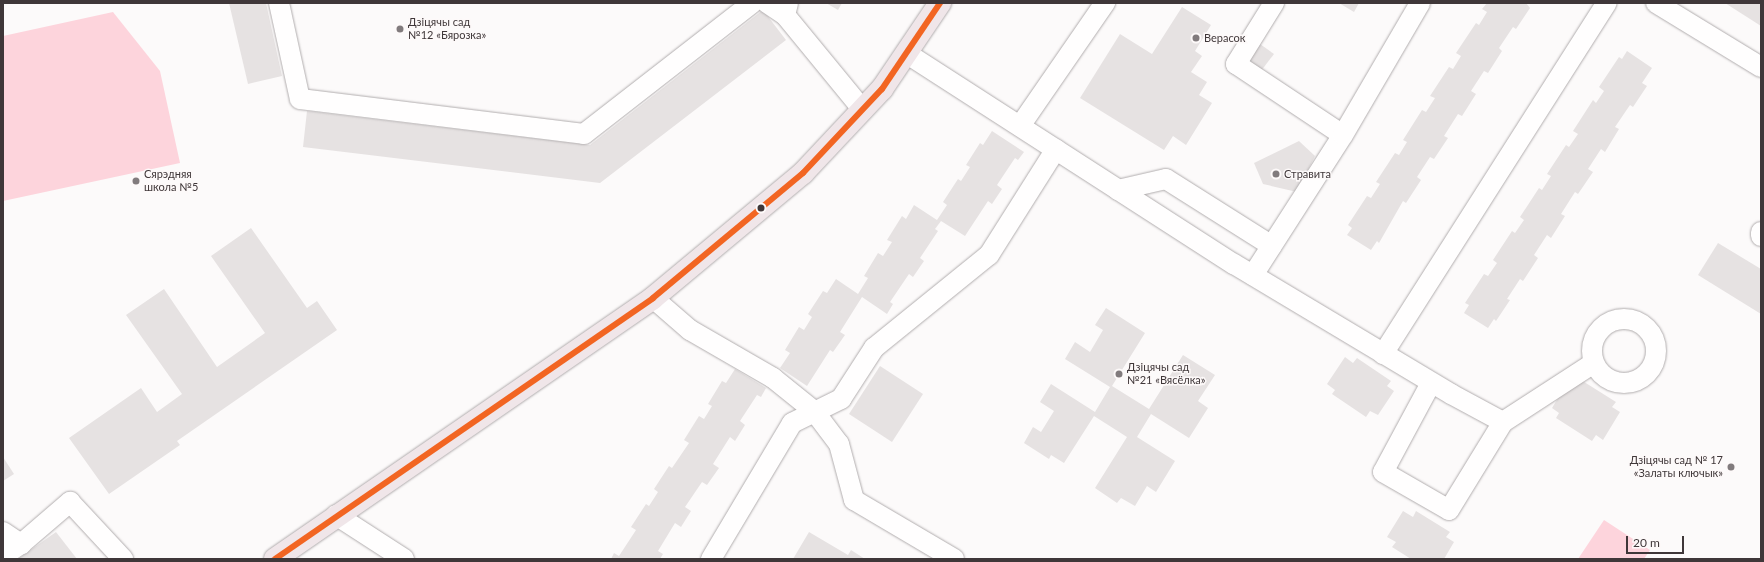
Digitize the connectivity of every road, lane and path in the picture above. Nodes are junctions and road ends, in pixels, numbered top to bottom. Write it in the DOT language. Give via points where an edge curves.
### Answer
graph roads {
  1 [pos="279,3"];
  2 [pos="752,3"];
  3 [pos="767,3"];
  4 [pos="940,3"];
  5 [pos="1105,3"];
  6 [pos="1274,3"];
  7 [pos="1420,3"];
  8 [pos="1607,3"];
  9 [pos="1656,3"];
  10 [pos="787,9"];
  11 [pos="906,53"];
  12 [pos="1761,67"];
  13 [pos="863,110"];
  14 [pos="1020,126"];
  15 [pos="1342,135"];
  16 [pos="1056,149"];
  17 [pos="1118,190"];
  18 [pos="1761,232"];
  19 [pos="1761,236"];
  20 [pos="1272,246"];
  21 [pos="1253,275"];
  22 [pos="653,298"];
  23 [pos="1383,354"];
  24 [pos="1594,363"];
  25 [pos="1432,383"];
  26 [pos="814,411"];
  27 [pos="1503,422"];
  28 [pos="336,515"];
  29 [pos="3,532"];
  30 [pos="21,544"];
  31 [pos="3,556"];
  32 [pos="123,559"];
  33 [pos="275,559"];
  34 [pos="404,559"];
  35 [pos="711,559"];
  36 [pos="954,559"];
  1 -- 2 [label="lane" via="300,99 584,134"];
  3 -- 10 [label="lane"];
  4 -- 11 [label="main road"];
  5 -- 14 [label="lane"];
  6 -- 15 [label="lane" via="1236,64"];
  7 -- 15 [label="lane"];
  8 -- 23 [label="lane"];
  9 -- 12 [label="lane"];
  10 -- 13 [label="lane"];
  11 -- 13 [label="main road" via="882,89"];
  11 -- 14 [label="lane"];
  13 -- 22 [label="main road" via="803,173"];
  14 -- 16 [label="lane"];
  15 -- 20 [label="lane"];
  16 -- 17 [label="lane"];
  16 -- 26 [label="lane" via="989,255 874,348 841,399"];
  17 -- 20 [label="lane" via="1166,179"];
  17 -- 21 [label="lane"];
  18 -- 19 [label="lane"];
  20 -- 21 [label="lane"];
  21 -- 23 [label="lane"];
  22 -- 26 [label="lane" via="690,330 772,378"];
  22 -- 28 [label="main road"];
  23 -- 25 [label="lane"];
  24 -- 27 [label="lane"];
  25 -- 27 [label="lane"];
  25 -- 27 [label="lane" via="1383,472 1449,510"];
  26 -- 35 [label="lane" via="792,423"];
  26 -- 36 [label="lane" via="839,444 854,500"];
  28 -- 33 [label="main road"];
  28 -- 34 [label="lane"];
  29 -- 30 [label="lane"];
  30 -- 31 [label="lane"];
  30 -- 32 [label="lane" via="70,502"];
}
